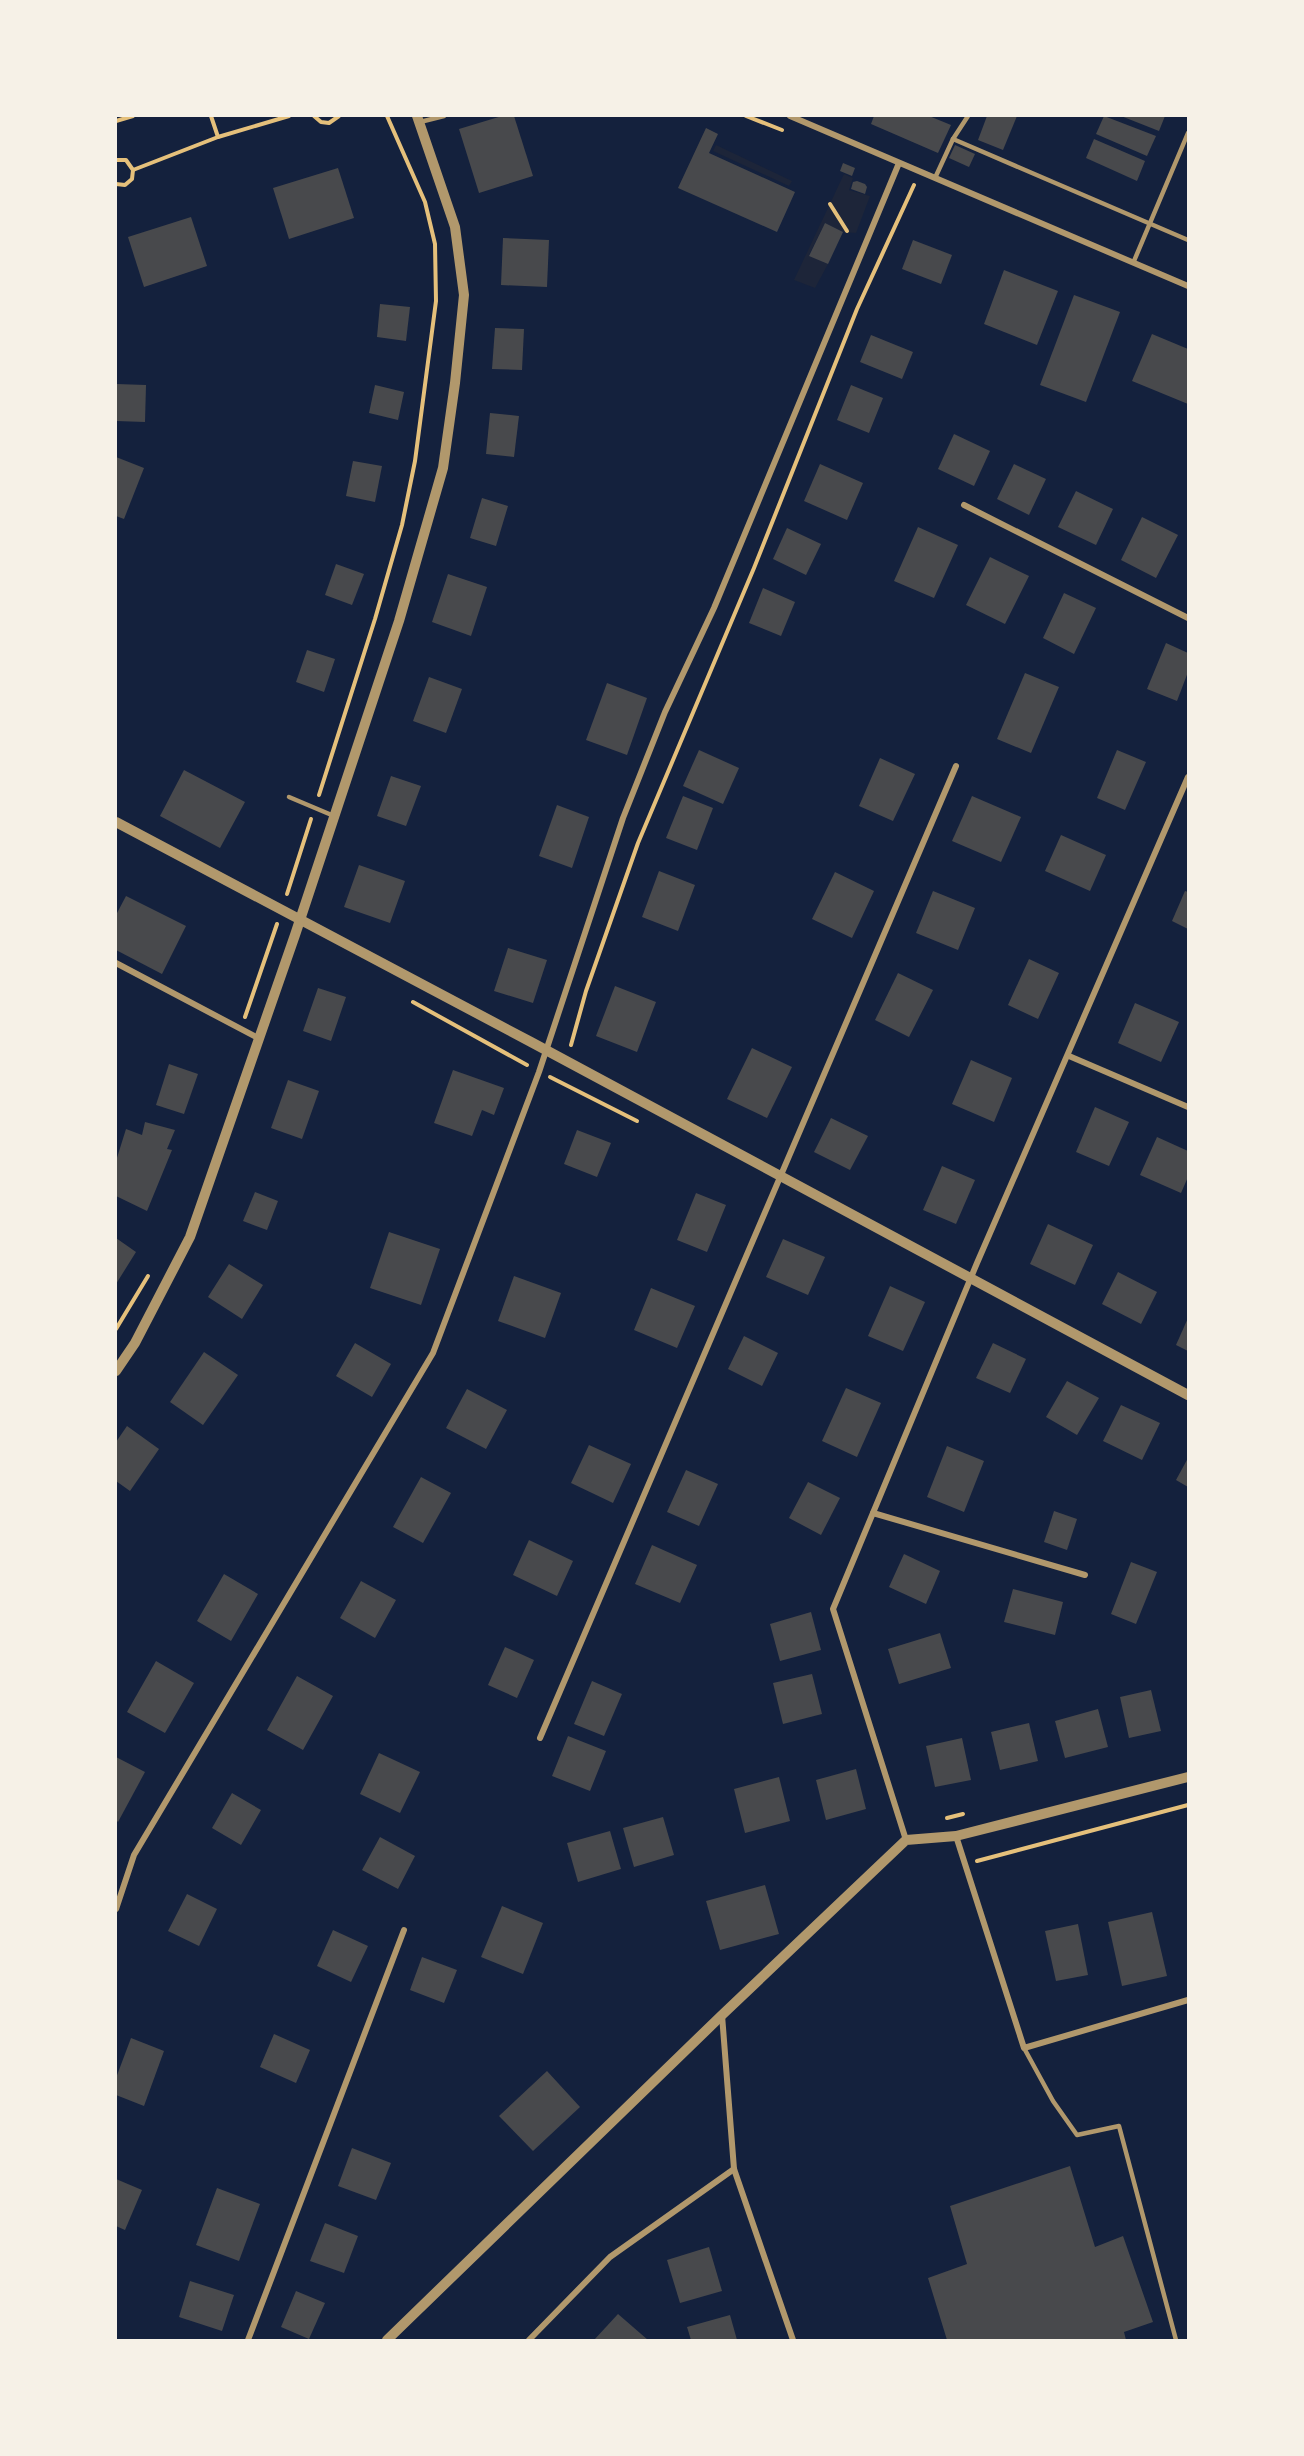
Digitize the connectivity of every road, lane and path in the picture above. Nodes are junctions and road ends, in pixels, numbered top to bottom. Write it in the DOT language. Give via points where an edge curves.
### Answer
graph roads {
  1 [pos="132,116"];
  2 [pos="211,116"];
  3 [pos="289,116"];
  4 [pos="315,116"];
  5 [pos="339,116"];
  6 [pos="387,116"];
  7 [pos="444,116"];
  8 [pos="790,116"];
  9 [pos="968,116"];
  10 [pos="418,119"];
  11 [pos="116,121"];
  12 [pos="1188,133"];
  13 [pos="218,136"];
  14 [pos="953,139"];
  15 [pos="116,160"];
  16 [pos="899,163"];
  17 [pos="134,170"];
  18 [pos="935,178"];
  19 [pos="116,184"];
  20 [pos="914,185"];
  21 [pos="830,204"];
  22 [pos="1150,224"];
  23 [pos="847,231"];
  24 [pos="1188,240"];
  25 [pos="1134,261"];
  26 [pos="1188,286"];
  27 [pos="964,505"];
  28 [pos="1188,618"];
  29 [pos="956,766"];
  30 [pos="1188,777"];
  31 [pos="1185,795"];
  32 [pos="290,797"];
  33 [pos="315,808"];
  34 [pos="334,816"];
  35 [pos="116,822"];
  36 [pos="282,909"];
  37 [pos="300,919"];
  38 [pos="116,963"];
  39 [pos="241,1030"];
  40 [pos="258,1038"];
  41 [pos="546,1050"];
  42 [pos="1069,1056"];
  43 [pos="566,1060"];
  44 [pos="560,1082"];
  45 [pos="1188,1107"];
  46 [pos="781,1175"];
  47 [pos="153,1269"];
  48 [pos="971,1277"];
  49 [pos="116,1329"];
  50 [pos="116,1371"];
  51 [pos="1188,1395"];
  52 [pos="873,1513"];
  53 [pos="1085,1575"];
  54 [pos="540,1738"];
  55 [pos="1188,1778"];
  56 [pos="1188,1805"];
  57 [pos="956,1836"];
  58 [pos="906,1840"];
  59 [pos="965,1865"];
  60 [pos="116,1909"];
  61 [pos="404,1929"];
  62 [pos="1188,2000"];
  63 [pos="722,2015"];
  64 [pos="1024,2048"];
  65 [pos="734,2169"];
  66 [pos="248,2340"];
  67 [pos="387,2340"];
  68 [pos="529,2340"];
  69 [pos="793,2340"];
  70 [pos="1176,2340"];
  1 -- 11 [label="path"];
  2 -- 13 [label="path"];
  3 -- 13 [label="path"];
  4 -- 5 [label="path" via="329,123"];
  6 -- 33 [label="path" via="425,202 435,244 436,301 415,461 402,525"];
  7 -- 10 [label="lane"];
  8 -- 16 [label="street"];
  9 -- 14 [label="lane"];
  10 -- 34 [label="street" via="455,227 464,295 455,383 443,468 399,621"];
  12 -- 22 [label="lane"];
  13 -- 17 [label="path"];
  14 -- 18 [label="lane"];
  14 -- 22 [label="lane"];
  15 -- 17 [label="path" via="126,160"];
  16 -- 18 [label="street"];
  16 -- 41 [label="street" via="714,608 661,723 624,818"];
  17 -- 19 [label="path" via="132,179 124,185"];
  18 -- 25 [label="street"];
  20 -- 43 [label="path" via="857,309 638,843"];
  21 -- 23 [label="path"];
  22 -- 24 [label="lane"];
  22 -- 25 [label="lane"];
  25 -- 26 [label="street"];
  27 -- 28 [label="street"];
  29 -- 46 [label="street"];
  30 -- 31 [label="street"];
  31 -- 42 [label="street"];
  32 -- 33 [label="lane"];
  33 -- 34 [label="lane"];
  33 -- 36 [label="path"];
  34 -- 37 [label="street"];
  35 -- 36 [label="street"];
  36 -- 37 [label="street"];
  36 -- 39 [label="path"];
  37 -- 40 [label="street"];
  37 -- 41 [label="street"];
  38 -- 39 [label="street"];
  39 -- 40 [label="street"];
  40 -- 50 [label="street" via="190,1237 135,1343"];
  41 -- 43 [label="street"];
  41 -- 60 [label="street" via="433,1353 134,1855"];
  42 -- 45 [label="street"];
  42 -- 48 [label="street"];
  43 -- 44 [label="path"];
  43 -- 46 [label="street"];
  46 -- 48 [label="street"];
  46 -- 54 [label="street"];
  47 -- 49 [label="path"];
  48 -- 51 [label="street"];
  48 -- 52 [label="street"];
  52 -- 53 [label="street"];
  52 -- 58 [label="street" via="833,1609"];
  55 -- 57 [label="street"];
  56 -- 59 [label="path"];
  57 -- 58 [label="street"];
  57 -- 59 [label="street"];
  58 -- 63 [label="street"];
  59 -- 64 [label="street"];
  61 -- 66 [label="street"];
  62 -- 64 [label="street"];
  63 -- 65 [label="street"];
  63 -- 67 [label="street"];
  64 -- 70 [label="lane" via="1077,2135 1119,2126"];
  65 -- 68 [label="street" via="610,2257"];
  65 -- 69 [label="street"];
}
